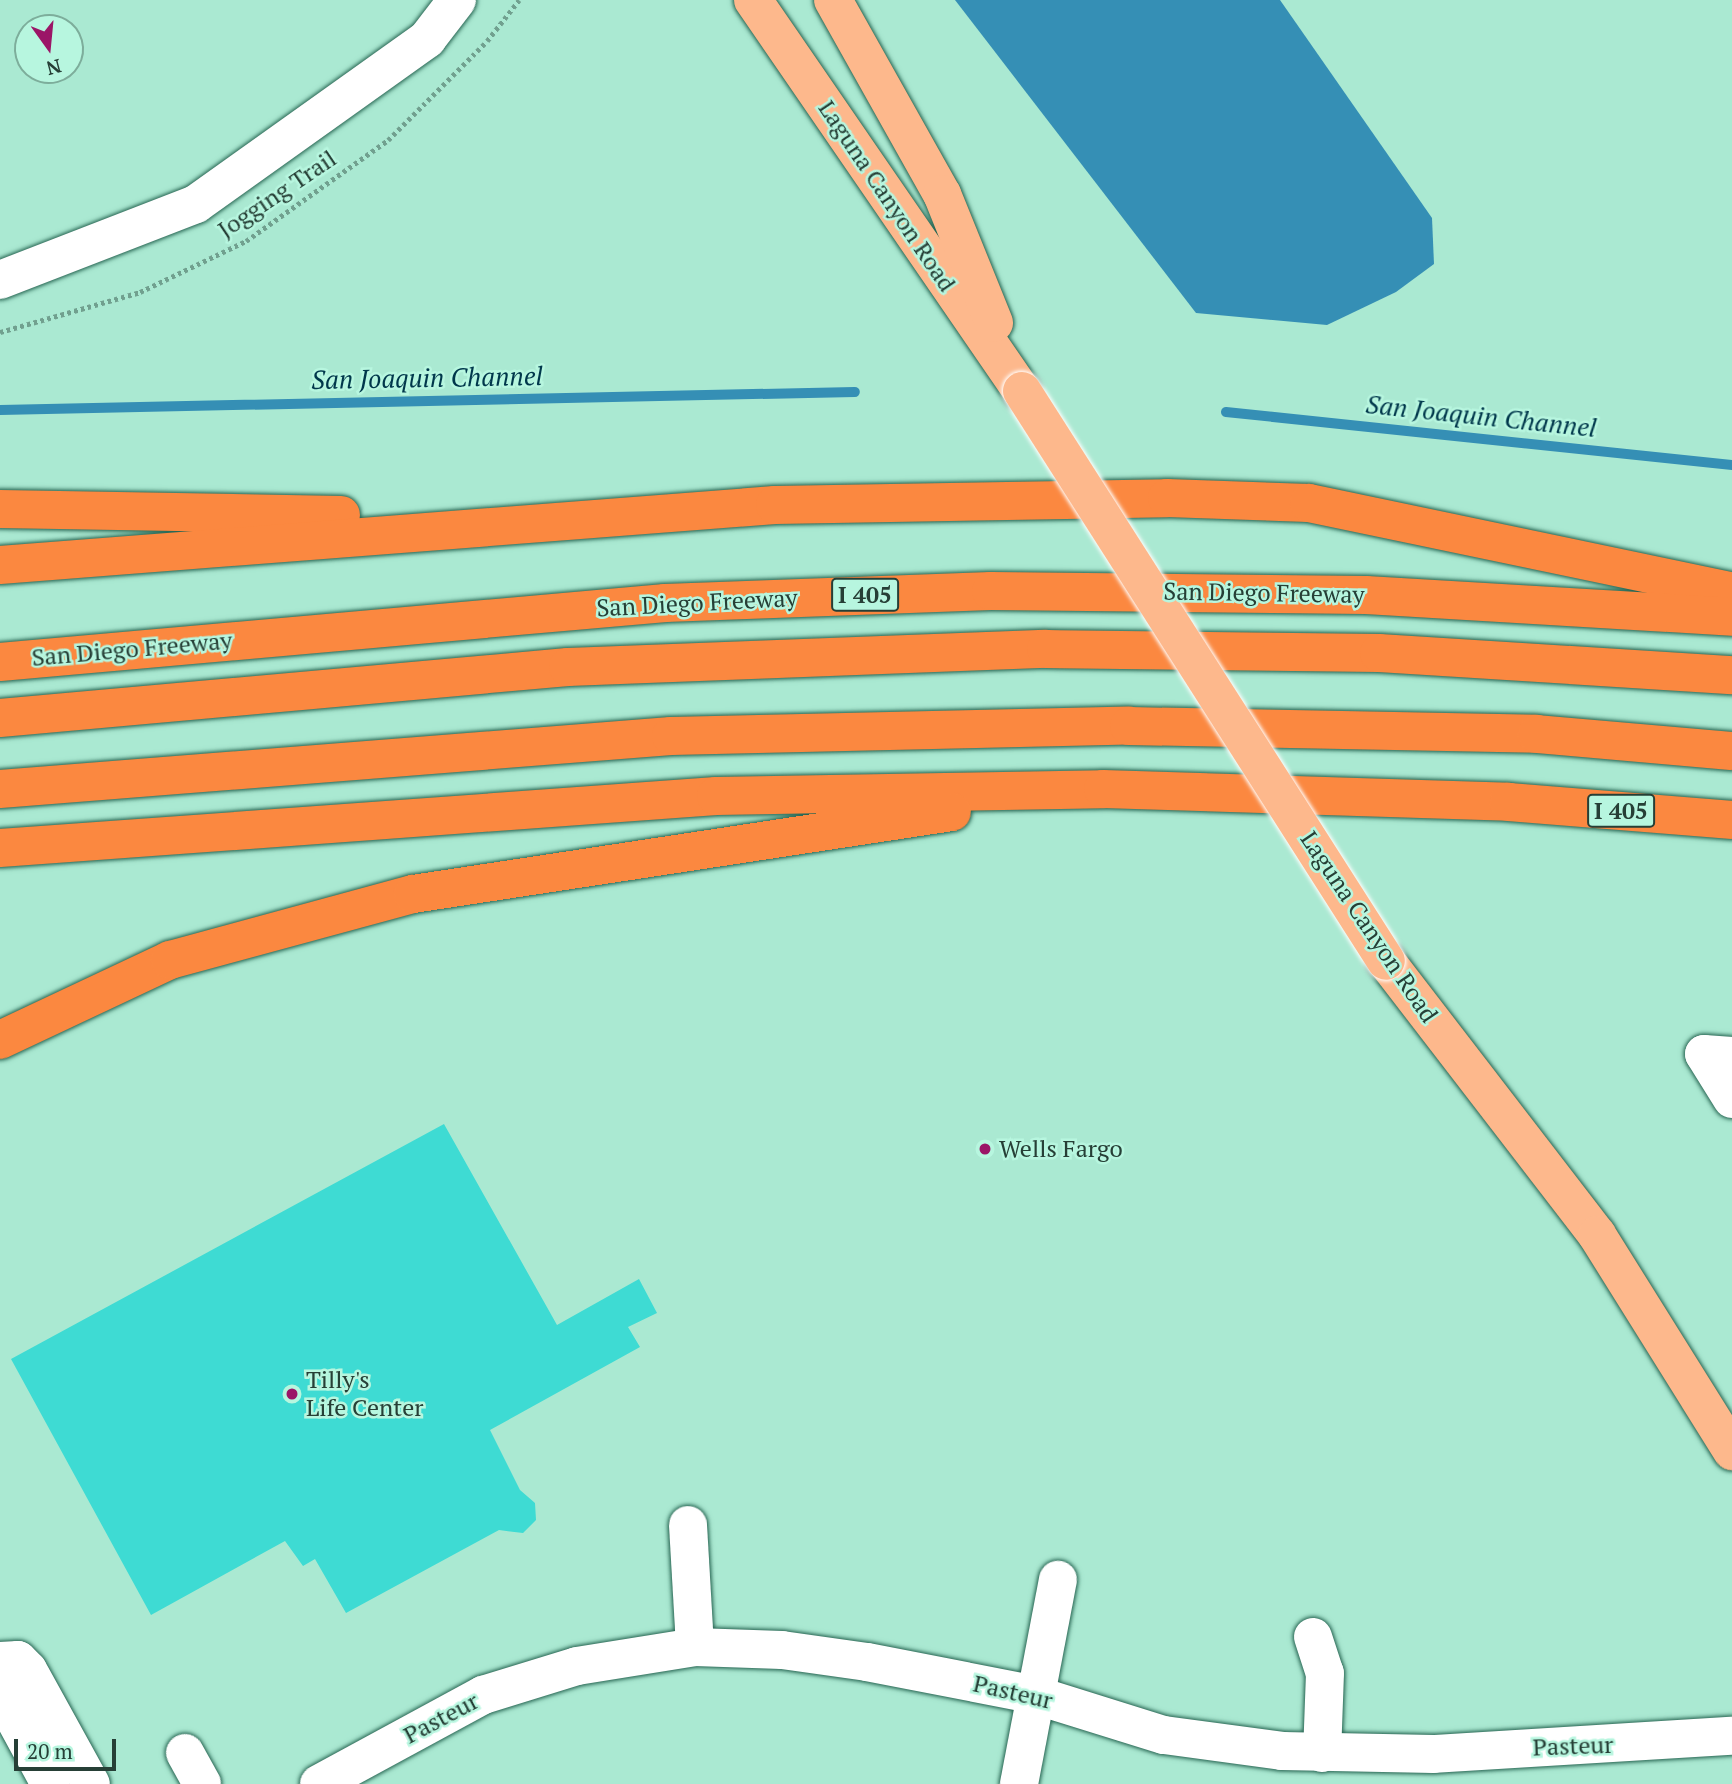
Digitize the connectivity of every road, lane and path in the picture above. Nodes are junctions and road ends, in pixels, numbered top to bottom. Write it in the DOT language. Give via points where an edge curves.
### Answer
graph roads {
  1 [pos="457,0"];
  2 [pos="519,0"];
  3 [pos="753,0"];
  4 [pos="833,0"];
  5 [pos="0,281"];
  6 [pos="0,332"];
  7 [pos="1022,391"];
  8 [pos="0,509"];
  9 [pos="556,518"];
  10 [pos="0,565"];
  11 [pos="1732,591"];
  12 [pos="1732,617"];
  13 [pos="0,662"];
  14 [pos="1732,675"];
  15 [pos="0,718"];
  16 [pos="1732,751"];
  17 [pos="0,789"];
  18 [pos="1102,789"];
  19 [pos="1732,820"];
  20 [pos="0,848"];
  21 [pos="170,960"];
  22 [pos="0,1040"];
  23 [pos="0,1047"];
  24 [pos="1732,1056"];
  25 [pos="1732,1098"];
  26 [pos="1732,1451"];
  27 [pos="688,1525"];
  28 [pos="1058,1580"];
  29 [pos="1314,1637"];
  30 [pos="695,1647"];
  31 [pos="0,1666"];
  32 [pos="1032,1695"];
  33 [pos="1732,1736"];
  34 [pos="1336,1764"];
  35 [pos="50,1784"];
  36 [pos="91,1784"];
  37 [pos="319,1784"];
  38 [pos="1018,1784"];
  1 -- 5 [label="street" via="427,39 196,204"];
  2 -- 6 [label="path, Jogging Trail" via="487,41 388,140 246,241 140,292"];
  3 -- 7 [label="main road, Laguna Canyon Road"];
  4 -- 7 [label="main road, Laguna Canyon Road" via="942,194"];
  7 -- 26 [label="main road, Laguna Canyon Road, bridge" via="1386,961 1597,1235"];
  8 -- 9 [label="highway"];
  9 -- 10 [label="highway"];
  9 -- 11 [label="highway" via="991,498 1309,503"];
  12 -- 13 [label="highway, San Diego Freeway / I 405" via="1366,595 991,591 637,605"];
  14 -- 15 [label="highway" via="1379,653 1046,649 568,667"];
  16 -- 17 [label="highway" via="1538,734 1129,726 684,735"];
  18 -- 19 [label="highway, I 405" via="1509,802"];
  18 -- 20 [label="highway, I 405" via="716,796"];
  18 -- 21 [label="highway" via="413,894"];
  21 -- 22 [label="highway"];
  21 -- 23 [label="highway"];
  24 -- 25 [label="street" via="1704,1054"];
  27 -- 30 [label="street"];
  28 -- 32 [label="street"];
  29 -- 34 [label="street" via="1325,1673"];
  30 -- 32 [label="street, Pasteur" via="782,1650"];
  30 -- 37 [label="street, Pasteur" via="577,1666 483,1695"];
  31 -- 35 [label="street"];
  31 -- 36 [label="street" via="28,1670"];
  32 -- 34 [label="street, Pasteur" via="1164,1735"];
  32 -- 38 [label="street"];
  33 -- 34 [label="street, Pasteur"];
}
